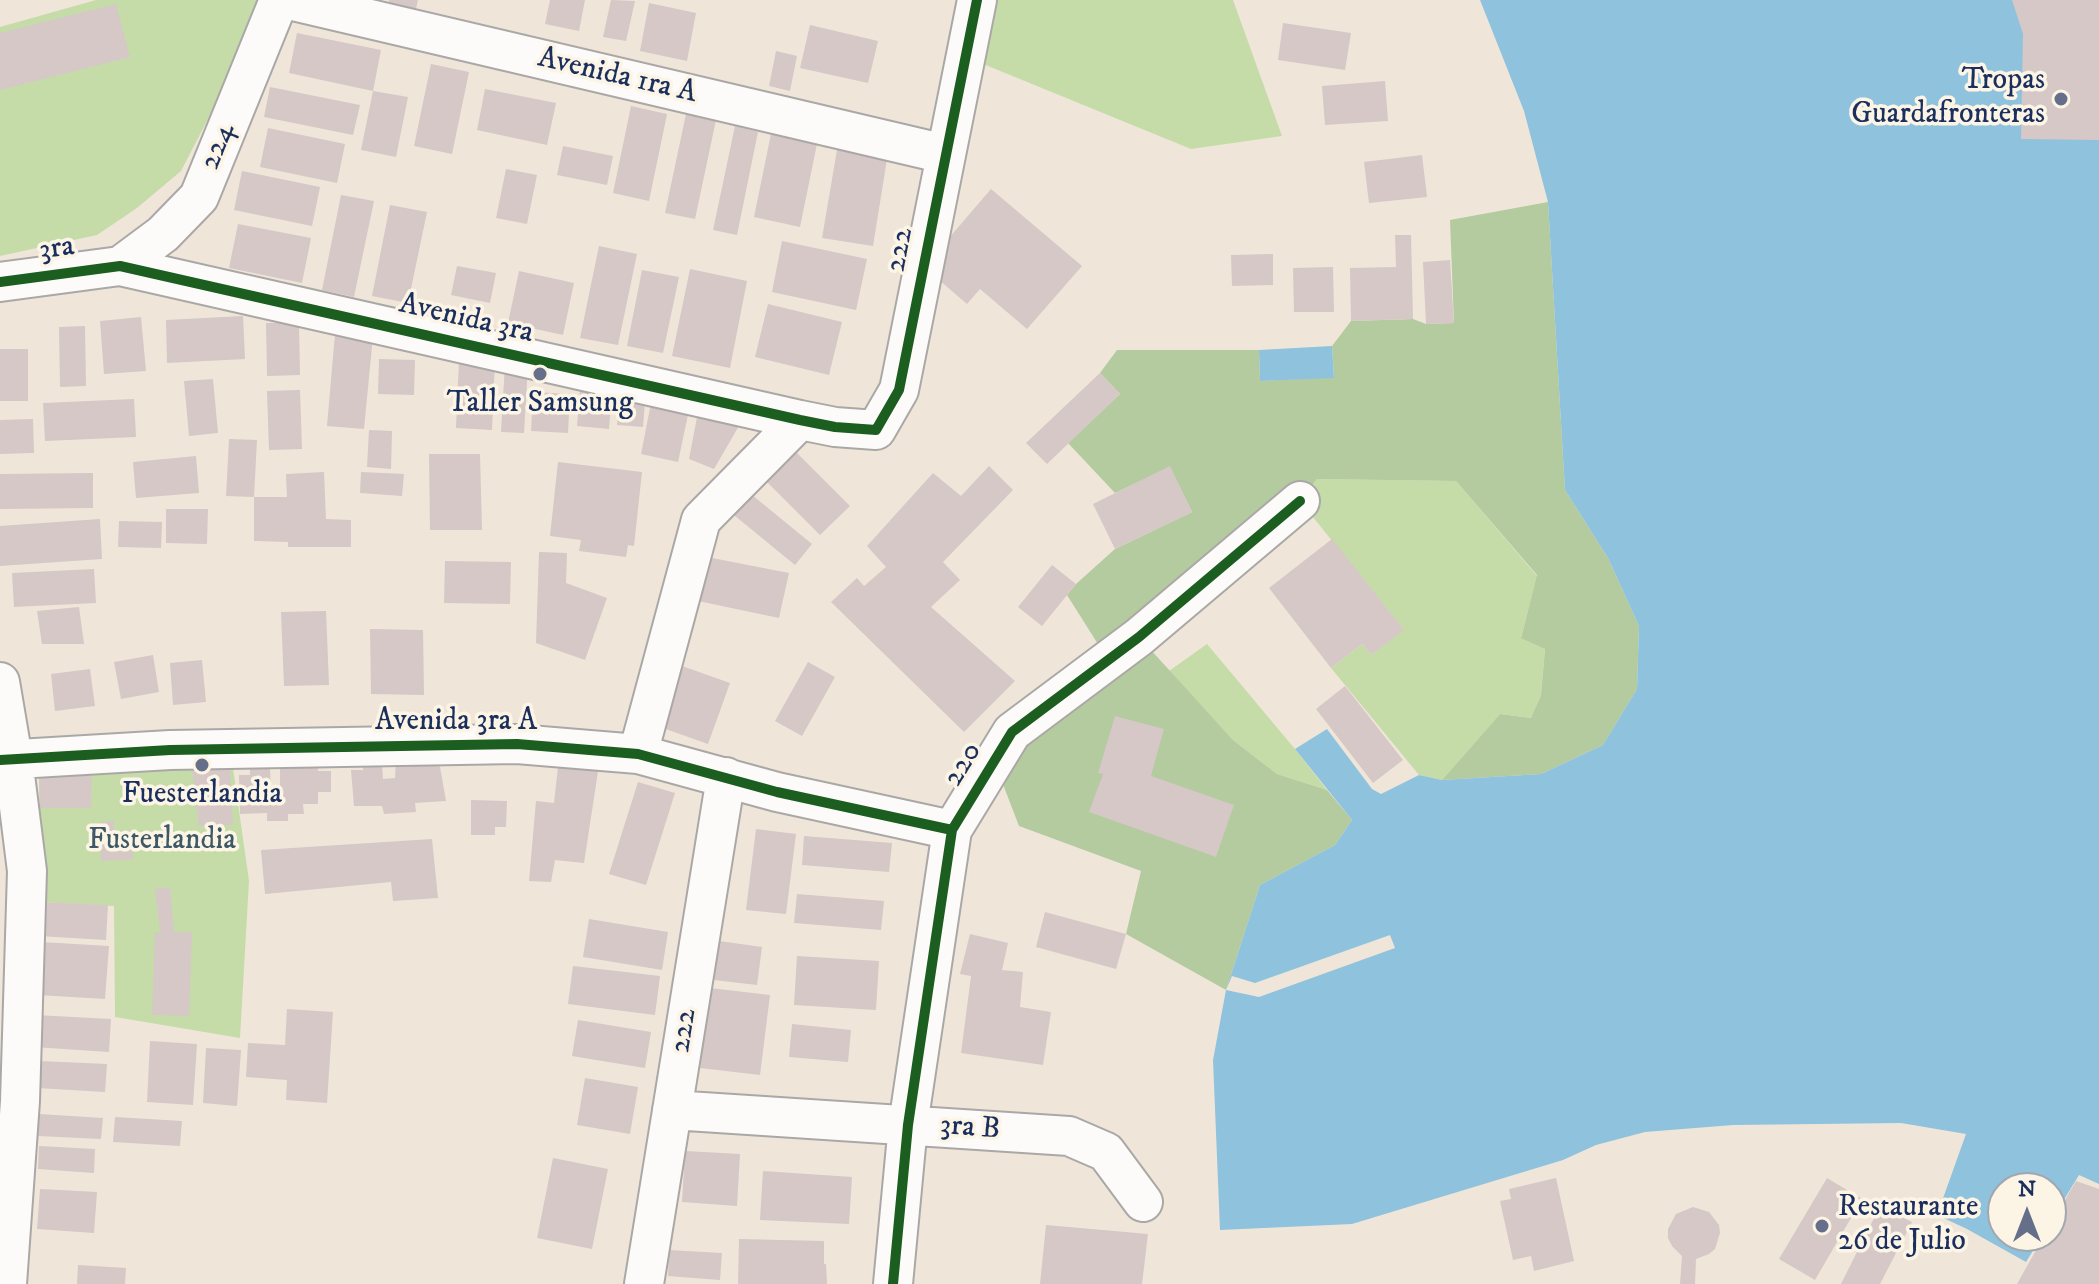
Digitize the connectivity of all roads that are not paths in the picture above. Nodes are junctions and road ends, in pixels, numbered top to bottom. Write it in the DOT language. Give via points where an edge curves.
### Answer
graph roads {
  1 [pos="279,0"];
  2 [pos="289,0"];
  3 [pos="977,0"];
  4 [pos="945,154"];
  5 [pos="120,266"];
  6 [pos="0,282"];
  7 [pos="800,420"];
  8 [pos="1300,501"];
  9 [pos="0,682"];
  10 [pos="638,754"];
  11 [pos="7,759"];
  12 [pos="726,777"];
  13 [pos="952,830"];
  14 [pos="10,1100"];
  15 [pos="672,1110"];
  16 [pos="908,1125"];
  17 [pos="1143,1202"];
  18 [pos="5,1272"];
  19 [pos="644,1284"];
  20 [pos="893,1284"];
  1 -- 5 [label="street, 224" via="199,197 163,234"];
  2 -- 4 [label="street, Avenida 1ra A"];
  3 -- 4 [label="street, 222"];
  4 -- 7 [label="street, 222" via="899,390 876,430"];
  5 -- 6 [label="street, 3ra"];
  5 -- 7 [label="street, Avenida 3ra"];
  7 -- 10 [label="street" via="701,520"];
  8 -- 13 [label="street, 220" via="1139,637 1012,732"];
  9 -- 11 [label="street"];
  10 -- 11 [label="street, Avenida 3ra A" via="517,744 170,750"];
  10 -- 12 [label="street, Avenida 3ra A"];
  11 -- 14 [label="street" via="27,871"];
  12 -- 13 [label="street, Avenida 3ra A"];
  12 -- 15 [label="street, 222"];
  13 -- 16 [label="street, 220"];
  14 -- 18 [label="street"];
  15 -- 16 [label="street, 3ra B"];
  15 -- 19 [label="street, 222"];
  16 -- 17 [label="street, 3ra B" via="1069,1136 1106,1152"];
  16 -- 20 [label="street, 220"];
}
